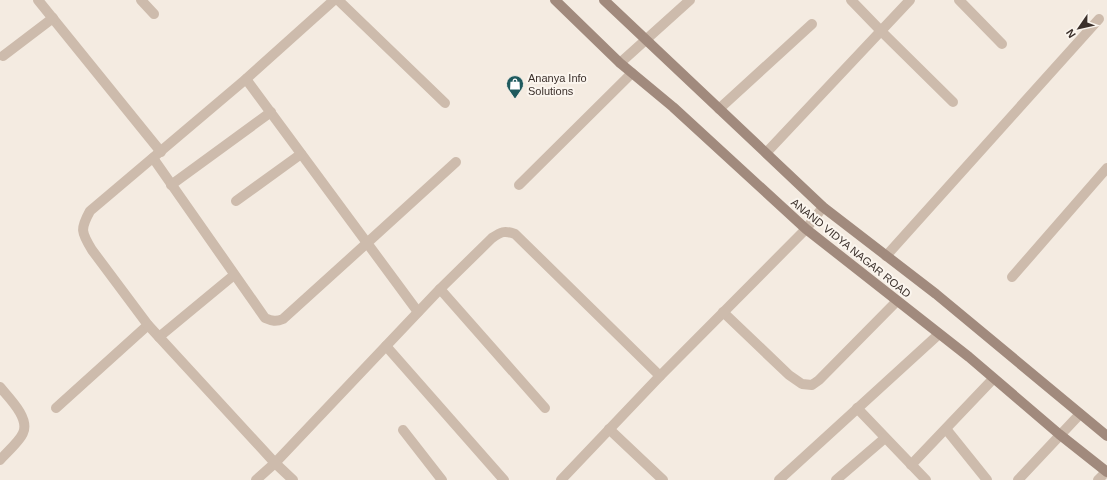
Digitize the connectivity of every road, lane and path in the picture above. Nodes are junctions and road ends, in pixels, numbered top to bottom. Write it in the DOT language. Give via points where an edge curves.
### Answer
graph roads {
  1 [pos="141,0"];
  2 [pos="334,0"];
  3 [pos="338,0"];
  4 [pos="555,0"];
  5 [pos="604,0"];
  6 [pos="690,0"];
  7 [pos="851,0"];
  8 [pos="910,0"];
  9 [pos="959,0"];
  10 [pos="41,1"];
  11 [pos="154,14"];
  12 [pos="53,18"];
  13 [pos="1099,18"];
  14 [pos="812,24"];
  15 [pos="881,31"];
  16 [pos="646,40"];
  17 [pos="1002,44"];
  18 [pos="3,56"];
  19 [pos="620,63"];
  20 [pos="632,72"];
  21 [pos="246,79"];
  22 [pos="953,102"];
  23 [pos="445,103"];
  24 [pos="719,109"];
  25 [pos="271,112"];
  26 [pos="766,153"];
  27 [pos="301,154"];
  28 [pos="157,155"];
  29 [pos="456,162"];
  30 [pos="1107,168"];
  31 [pos="171,185"];
  32 [pos="519,185"];
  33 [pos="236,201"];
  34 [pos="823,207"];
  35 [pos="806,229"];
  36 [pos="367,243"];
  37 [pos="886,256"];
  38 [pos="234,275"];
  39 [pos="1012,277"];
  40 [pos="440,289"];
  41 [pos="897,301"];
  42 [pos="418,312"];
  43 [pos="723,312"];
  44 [pos="148,325"];
  45 [pos="939,334"];
  46 [pos="159,337"];
  47 [pos="386,346"];
  48 [pos="660,376"];
  49 [pos="993,379"];
  50 [pos="0,387"];
  51 [pos="56,408"];
  52 [pos="545,408"];
  53 [pos="857,408"];
  54 [pos="1080,414"];
  55 [pos="610,429"];
  56 [pos="946,429"];
  57 [pos="404,430"];
  58 [pos="1059,434"];
  59 [pos="1107,436"];
  60 [pos="885,438"];
  61 [pos="0,460"];
  62 [pos="275,463"];
  63 [pos="911,465"];
  64 [pos="1107,472"];
  65 [pos="256,480"];
  66 [pos="293,480"];
  67 [pos="442,480"];
  68 [pos="504,480"];
  69 [pos="560,480"];
  70 [pos="663,480"];
  71 [pos="779,480"];
  72 [pos="836,480"];
  73 [pos="926,480"];
  74 [pos="987,480"];
  75 [pos="1018,480"];
  76 [pos="1098,480"];
  1 -- 11 [label="street"];
  2 -- 21 [label="street"];
  3 -- 23 [label="street"];
  4 -- 19 [label="main road, ANAND VIDYA NAGAR ROAD"];
  5 -- 16 [label="main road, ANAND VIDYA NAGAR ROAD"];
  6 -- 16 [label="street"];
  7 -- 15 [label="street"];
  8 -- 15 [label="street"];
  9 -- 17 [label="street"];
  10 -- 12 [label="street"];
  12 -- 18 [label="street"];
  12 -- 28 [label="street"];
  13 -- 37 [label="street"];
  14 -- 24 [label="street"];
  15 -- 22 [label="street"];
  15 -- 26 [label="street"];
  16 -- 19 [label="street"];
  16 -- 24 [label="main road, ANAND VIDYA NAGAR ROAD"];
  19 -- 20 [label="main road, ANAND VIDYA NAGAR ROAD"];
  20 -- 32 [label="street"];
  20 -- 35 [label="main road, ANAND VIDYA NAGAR ROAD"];
  21 -- 25 [label="street"];
  21 -- 28 [label="street"];
  24 -- 26 [label="main road, ANAND VIDYA NAGAR ROAD"];
  25 -- 27 [label="street"];
  25 -- 31 [label="street"];
  26 -- 34 [label="main road, ANAND VIDYA NAGAR ROAD"];
  27 -- 33 [label="street"];
  27 -- 36 [label="street"];
  28 -- 31 [label="street"];
  28 -- 44 [label="street" via="90,211 83,224 84,238"];
  29 -- 36 [label="street"];
  30 -- 39 [label="street"];
  31 -- 38 [label="street"];
  34 -- 35 [label="street"];
  34 -- 37 [label="main road, ANAND VIDYA NAGAR ROAD"];
  35 -- 41 [label="main road, ANAND VIDYA NAGAR ROAD"];
  35 -- 43 [label="street"];
  36 -- 38 [label="street" via="278,321 265,318"];
  36 -- 42 [label="street"];
  37 -- 54 [label="main road, ANAND VIDYA NAGAR ROAD" via="936,294"];
  38 -- 46 [label="street"];
  40 -- 42 [label="street"];
  40 -- 48 [label="street" via="492,238 500,233 515,234"];
  40 -- 52 [label="street"];
  41 -- 43 [label="street" via="812,385 802,384 789,375"];
  41 -- 45 [label="main road, ANAND VIDYA NAGAR ROAD"];
  42 -- 47 [label="street"];
  43 -- 48 [label="street"];
  44 -- 46 [label="street"];
  44 -- 51 [label="street"];
  45 -- 49 [label="main road, ANAND VIDYA NAGAR ROAD"];
  45 -- 53 [label="street"];
  46 -- 62 [label="street"];
  47 -- 62 [label="street"];
  47 -- 68 [label="street"];
  48 -- 55 [label="street"];
  49 -- 56 [label="street"];
  49 -- 58 [label="main road, ANAND VIDYA NAGAR ROAD"];
  50 -- 61 [label="street" via="25,423 23,434"];
  53 -- 60 [label="street"];
  53 -- 71 [label="street"];
  54 -- 58 [label="street"];
  54 -- 59 [label="main road, ANAND VIDYA NAGAR ROAD"];
  55 -- 69 [label="street"];
  55 -- 70 [label="street"];
  56 -- 63 [label="street"];
  56 -- 74 [label="street"];
  57 -- 67 [label="street"];
  58 -- 64 [label="main road, ANAND VIDYA NAGAR ROAD"];
  58 -- 75 [label="street"];
  60 -- 63 [label="street"];
  60 -- 72 [label="street"];
  62 -- 65 [label="street"];
  62 -- 66 [label="street"];
  63 -- 73 [label="street"];
  64 -- 76 [label="street"];
}
